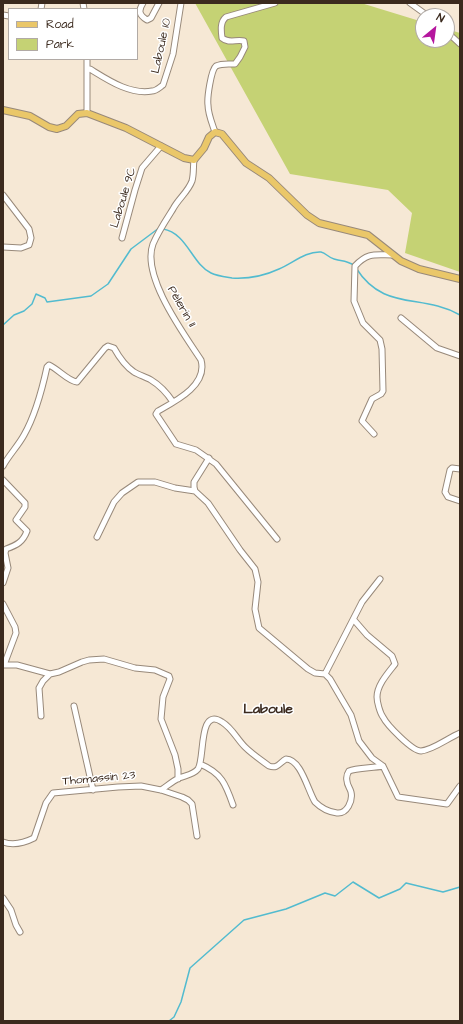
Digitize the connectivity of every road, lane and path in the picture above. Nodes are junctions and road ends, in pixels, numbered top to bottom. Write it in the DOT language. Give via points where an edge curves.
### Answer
graph roads {
  1 [pos="143,3"];
  2 [pos="159,3"];
  3 [pos="181,3"];
  4 [pos="275,3"];
  5 [pos="87,60"];
  6 [pos="87,69"];
  7 [pos="3,110"];
  8 [pos="87,113"];
  9 [pos="215,132"];
  10 [pos="161,146"];
  11 [pos="194,160"];
  12 [pos="3,195"];
  13 [pos="122,238"];
  14 [pos="3,247"];
  15 [pos="394,255"];
  16 [pos="460,280"];
  17 [pos="401,318"];
  18 [pos="460,356"];
  19 [pos="174,402"];
  20 [pos="374,434"];
  21 [pos="210,458"];
  22 [pos="3,466"];
  23 [pos="460,469"];
  24 [pos="3,480"];
  25 [pos="195,490"];
  26 [pos="460,500"];
  27 [pos="97,537"];
  28 [pos="277,539"];
  29 [pos="380,579"];
  30 [pos="3,583"];
  31 [pos="3,604"];
  32 [pos="354,620"];
  33 [pos="3,665"];
  34 [pos="50,674"];
  35 [pos="325,674"];
  36 [pos="74,706"];
  37 [pos="41,716"];
  38 [pos="460,733"];
  39 [pos="200,764"];
  40 [pos="383,766"];
  41 [pos="178,779"];
  42 [pos="460,786"];
  43 [pos="93,790"];
  44 [pos="161,790"];
  45 [pos="233,805"];
  46 [pos="197,836"];
  47 [pos="3,842"];
  48 [pos="3,898"];
  49 [pos="20,932"];
  1 -- 2 [label="street" via="139,9 143,18 147,20 151,18"];
  3 -- 6 [label="street, Laboule 10" via="173,54 163,85 153,91 139,91 125,88"];
  4 -- 9 [label="street" via="226,17 221,23 222,38 228,42 241,40 245,47 235,64 218,65 212,71 208,104"];
  5 -- 6 [label="street"];
  6 -- 8 [label="street"];
  7 -- 8 [label="main road" via="30,116 57,129 66,126 78,114"];
  8 -- 10 [label="main road" via="126,128"];
  9 -- 11 [label="main road"];
  9 -- 15 [label="main road" via="222,134 246,163 269,178 307,215 319,223 368,235"];
  10 -- 11 [label="main road" via="184,158"];
  10 -- 13 [label="street, Laboule 9C" via="142,168"];
  11 -- 19 [label="street, Pèlerin 11" via="192,182 173,207 153,245 152,255 159,292 203,367 198,381"];
  12 -- 14 [label="street" via="29,229 31,238 29,245 21,248"];
  15 -- 16 [label="main road" via="419,269"];
  15 -- 20 [label="street" via="375,254 363,257 355,266 354,301 363,324 380,340 382,349 383,391 372,399 362,421"];
  17 -- 18 [label="street" via="437,348"];
  19 -- 21 [label="street, Pèlerin 11" via="156,414 176,444 196,450"];
  19 -- 22 [label="street" via="165,391 134,371 120,358 114,348 108,346 77,382 49,365 32,418"];
  21 -- 25 [label="street" via="194,482"];
  21 -- 28 [label="street"];
  23 -- 26 [label="street" via="450,470 445,492 448,497"];
  24 -- 30 [label="street" via="25,503 16,520 27,531 24,540 6,549 8,568"];
  25 -- 27 [label="street" via="155,482 138,482 114,502"];
  25 -- 35 [label="street" via="208,503 256,570 258,582 255,610 259,628 308,669"];
  29 -- 32 [label="street" via="362,602"];
  31 -- 33 [label="street" via="16,633"];
  32 -- 35 [label="street"];
  32 -- 38 [label="street" via="392,656 395,664 382,683 377,696 383,718 405,742 415,750 421,751 431,749"];
  33 -- 34 [label="street"];
  34 -- 37 [label="street" via="39,688"];
  34 -- 41 [label="street" via="97,659 144,668 163,673 170,678 163,697 161,719 175,755"];
  35 -- 40 [label="street" via="351,715 359,741 372,758"];
  36 -- 43 [label="street"];
  39 -- 40 [label="street" via="204,729 211,720 221,721 246,748 269,766 274,768 286,759 291,760 302,772 315,802 336,813 345,811 350,802 351,792 347,782 349,771"];
  39 -- 41 [label="street" via="193,773"];
  39 -- 45 [label="street" via="218,774 226,785"];
  40 -- 42 [label="street" via="398,797 447,804"];
  41 -- 44 [label="street"];
  43 -- 44 [label="street, Thomassin 23" via="118,786 141,786"];
  43 -- 47 [label="street, Thomassin 23" via="53,793 46,803 34,838 22,844"];
  44 -- 46 [label="street, Thomassin 23" via="182,797 192,804"];
  48 -- 49 [label="street"];
}
